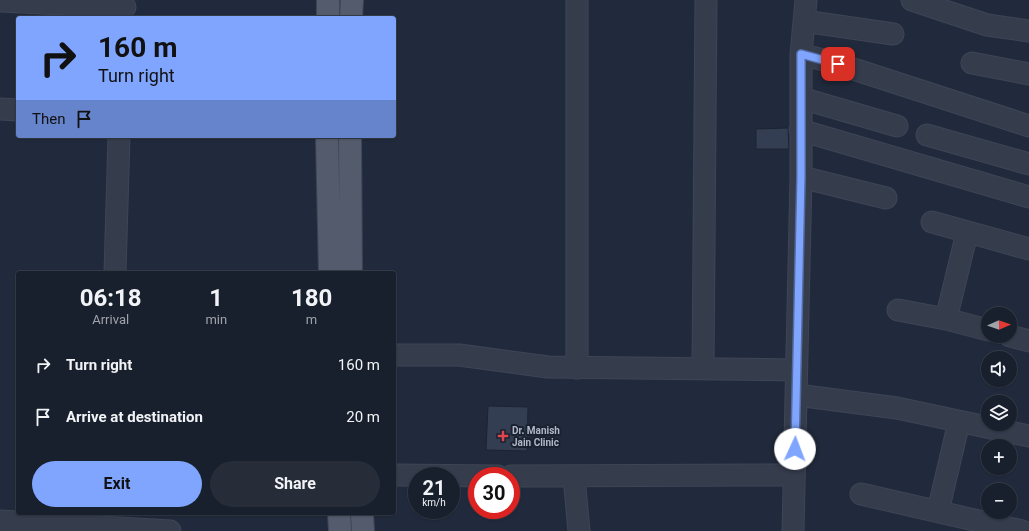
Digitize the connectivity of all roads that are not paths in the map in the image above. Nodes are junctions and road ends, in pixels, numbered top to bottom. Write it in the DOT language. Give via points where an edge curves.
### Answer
graph roads {
  1 [pos="328,0"];
  2 [pos="352,0"];
  3 [pos="577,0"];
  4 [pos="706,0"];
  5 [pos="806,0"];
  6 [pos="912,0"];
  7 [pos="0,1"];
  8 [pos="125,8"];
  9 [pos="328,16"];
  10 [pos="351,16"];
  11 [pos="804,22"];
  12 [pos="1029,31"];
  13 [pos="893,34"];
  14 [pos="801,54"];
  15 [pos="972,63"];
  16 [pos="1029,74"];
  17 [pos="801,98"];
  18 [pos="0,109"];
  19 [pos="16,110"];
  20 [pos="897,126"];
  21 [pos="1029,126"];
  22 [pos="800,130"];
  23 [pos="927,135"];
  24 [pos="119,138"];
  25 [pos="327,138"];
  26 [pos="350,138"];
  27 [pos="1029,164"];
  28 [pos="801,177"];
  29 [pos="1029,197"];
  30 [pos="886,198"];
  31 [pos="932,222"];
  32 [pos="967,233"];
  33 [pos="1029,249"];
  34 [pos="115,271"];
  35 [pos="330,271"];
  36 [pos="351,271"];
  37 [pos="898,310"];
  38 [pos="946,319"];
  39 [pos="981,328"];
  40 [pos="1017,338"];
  41 [pos="1029,341"];
  42 [pos="396,354"];
  43 [pos="576,368"];
  44 [pos="703,369"];
  45 [pos="796,370"];
  46 [pos="796,395"];
  47 [pos="959,422"];
  48 [pos="1029,436"];
  49 [pos="396,475"];
  50 [pos="794,475"];
  51 [pos="468,476"];
  52 [pos="520,476"];
  53 [pos="574,477"];
  54 [pos="860,494"];
  55 [pos="938,511"];
  56 [pos="339,515"];
  57 [pos="362,515"];
  58 [pos="107,520"];
  59 [pos="0,521"];
  60 [pos="170,531"];
  61 [pos="340,531"];
  62 [pos="363,531"];
  63 [pos="578,531"];
  64 [pos="793,531"];
  65 [pos="1022,531"];
  1 -- 9 [label="main road"];
  2 -- 10 [label="main road"];
  3 -- 43 [label="street"];
  4 -- 44 [label="street"];
  5 -- 11 [label="street"];
  6 -- 12 [label="street" via="986,25"];
  7 -- 8 [label="street"];
  11 -- 13 [label="street"];
  11 -- 14 [label="street"];
  14 -- 17 [label="street"];
  14 -- 21 [label="street"];
  15 -- 16 [label="street"];
  17 -- 20 [label="street"];
  17 -- 22 [label="street"];
  18 -- 19 [label="street"];
  22 -- 28 [label="street"];
  22 -- 29 [label="street"];
  23 -- 27 [label="street"];
  24 -- 34 [label="street"];
  25 -- 35 [label="main road"];
  26 -- 36 [label="main road"];
  28 -- 30 [label="street"];
  28 -- 45 [label="street"];
  31 -- 32 [label="street"];
  32 -- 33 [label="street"];
  32 -- 38 [label="street"];
  37 -- 38 [label="street"];
  38 -- 39 [label="street"];
  40 -- 41 [label="street"];
  42 -- 43 [label="street" via="459,355 548,367"];
  43 -- 44 [label="street"];
  44 -- 45 [label="street"];
  45 -- 46 [label="street"];
  46 -- 47 [label="street" via="877,405"];
  46 -- 50 [label="street"];
  47 -- 48 [label="street"];
  47 -- 55 [label="street"];
  49 -- 51 [label="street"];
  50 -- 53 [label="street"];
  50 -- 64 [label="street"];
  52 -- 53 [label="street"];
  53 -- 63 [label="street"];
  54 -- 55 [label="street"];
  55 -- 65 [label="street"];
  56 -- 61 [label="main road"];
  57 -- 62 [label="main road"];
  58 -- 59 [label="street"];
  58 -- 60 [label="street"];
}
